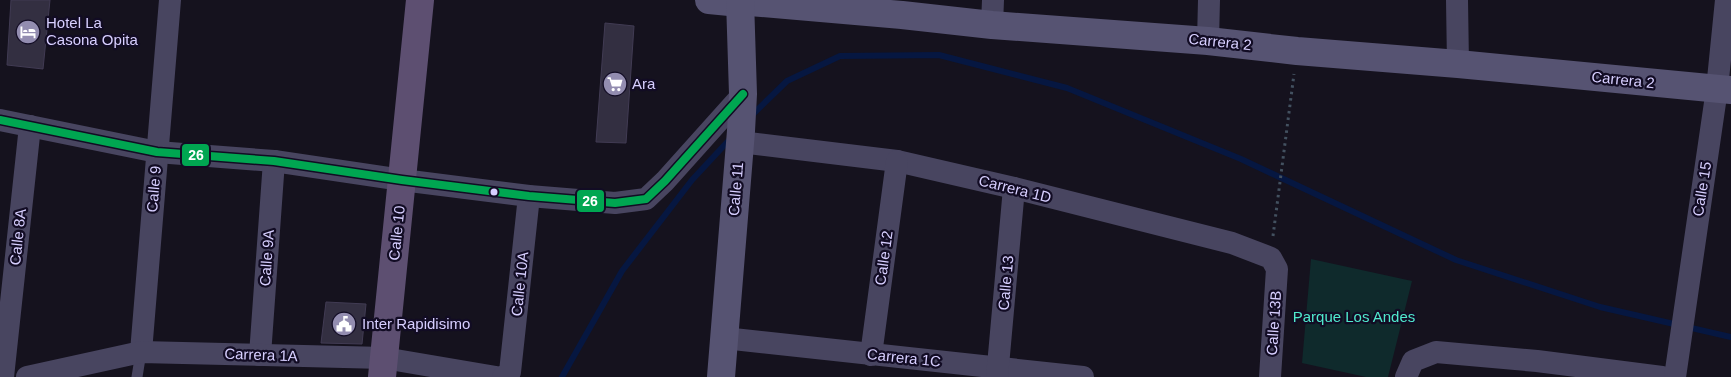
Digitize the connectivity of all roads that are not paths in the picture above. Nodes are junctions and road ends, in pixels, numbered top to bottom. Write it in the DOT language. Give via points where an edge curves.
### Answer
graph roads {
  1 [pos="170,0"];
  2 [pos="420,0"];
  3 [pos="709,0"];
  4 [pos="1208,0"];
  5 [pos="1457,0"];
  6 [pos="1726,0"];
  7 [pos="740,2"];
  8 [pos="858,6"];
  9 [pos="903,7"];
  10 [pos="992,13"];
  11 [pos="1208,40"];
  12 [pos="1458,64"];
  13 [pos="1724,90"];
  14 [pos="742,99"];
  15 [pos="0,120"];
  16 [pos="30,126"];
  17 [pos="741,137"];
  18 [pos="157,152"];
  19 [pos="274,161"];
  20 [pos="897,161"];
  21 [pos="402,180"];
  22 [pos="1014,188"];
  23 [pos="529,196"];
  24 [pos="1274,264"];
  25 [pos="724,338"];
  26 [pos="141,352"];
  27 [pos="260,354"];
  28 [pos="871,354"];
  29 [pos="383,368"];
  30 [pos="1410,369"];
  31 [pos="1537,369"];
  32 [pos="998,372"];
  33 [pos="503,375"];
  34 [pos="3,377"];
  35 [pos="27,377"];
  36 [pos="137,377"];
  37 [pos="721,377"];
  38 [pos="1083,377"];
  39 [pos="1270,377"];
  40 [pos="1662,377"];
  41 [pos="1675,377"];
  1 -- 18 [label="street, Calle 9"];
  2 -- 21 [label="main road, Calle 10"];
  3 -- 7 [label="main road, Carrera 2"];
  4 -- 11 [label="street"];
  5 -- 12 [label="street"];
  6 -- 13 [label="street, Calle 15"];
  7 -- 8 [label="main road, Carrera 2"];
  7 -- 14 [label="main road, Calle 11"];
  8 -- 9 [label="main road, Carrera 2"];
  9 -- 10 [label="main road, Carrera 2"];
  10 -- 11 [label="main road, Carrera 2"];
  11 -- 12 [label="main road, Carrera 2"];
  12 -- 13 [label="main road, Carrera 2"];
  13 -- 41 [label="street, Calle 15" via="1681,326"];
  14 -- 17 [label="main road, Calle 11"];
  14 -- 23 [label="street" via="646,199 615,203"];
  15 -- 16 [label="street"];
  16 -- 18 [label="street"];
  16 -- 34 [label="street, Calle 8A"];
  17 -- 20 [label="street, Carrera 1D"];
  17 -- 25 [label="main road, Calle 11"];
  18 -- 19 [label="street"];
  18 -- 26 [label="street, Calle 9"];
  19 -- 21 [label="street"];
  19 -- 27 [label="street, Calle 9A"];
  20 -- 22 [label="street, Carrera 1D"];
  20 -- 28 [label="street, Calle 12"];
  21 -- 23 [label="street"];
  21 -- 29 [label="main road, Calle 10"];
  22 -- 24 [label="street, Carrera 1D" via="1232,243"];
  22 -- 32 [label="street, Calle 13"];
  23 -- 33 [label="street, Calle 10A"];
  24 -- 39 [label="street, Calle 13B"];
  25 -- 28 [label="street, Carrera 1C"];
  25 -- 37 [label="main road, Calle 11"];
  26 -- 27 [label="street, Carrera 1A"];
  26 -- 35 [label="street, Carrera 1A"];
  26 -- 36 [label="lane, Calle 9"];
  27 -- 29 [label="street, Carrera 1A"];
  28 -- 32 [label="street, Carrera 1C"];
  29 -- 33 [label="street, Carrera 1A"];
  30 -- 31 [label="street" via="1436,352"];
  31 -- 40 [label="street"];
  32 -- 38 [label="street, Carrera 1C"];
}
